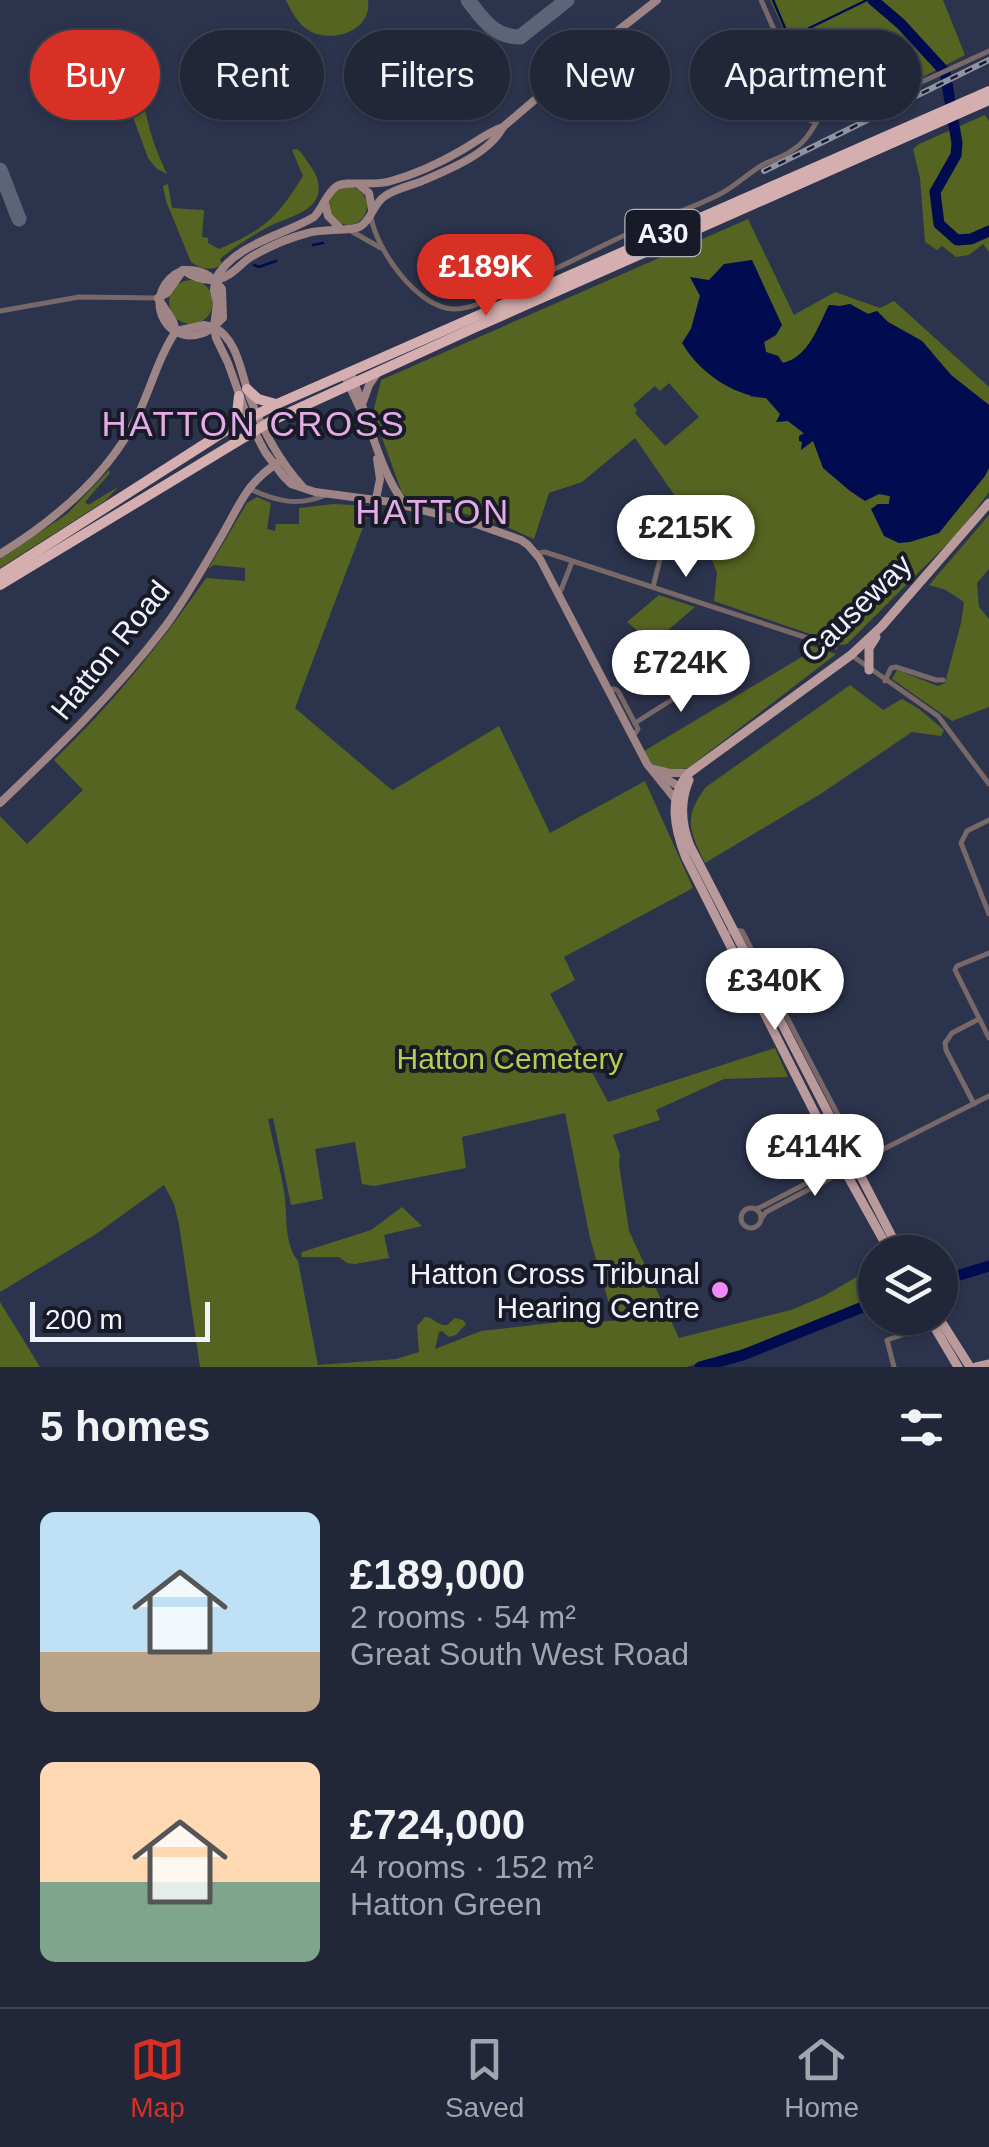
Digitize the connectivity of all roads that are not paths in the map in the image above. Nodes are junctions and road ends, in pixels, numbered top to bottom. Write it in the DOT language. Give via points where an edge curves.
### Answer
graph roads {
  1 [pos="657,0"];
  2 [pos="762,0"];
  3 [pos="774,30"];
  4 [pos="989,50"];
  5 [pos="921,81"];
  6 [pos="989,91"];
  7 [pos="989,100"];
  8 [pos="960,108"];
  9 [pos="943,116"];
  10 [pos="806,120"];
  11 [pos="818,120"];
  12 [pos="503,127"];
  13 [pos="802,142"];
  14 [pos="355,184"];
  15 [pos="326,203"];
  16 [pos="371,212"];
  17 [pos="346,229"];
  18 [pos="383,249"];
  19 [pos="216,280"];
  20 [pos="158,298"];
  21 [pos="0,312"];
  22 [pos="214,326"];
  23 [pos="176,331"];
  24 [pos="380,372"];
  25 [pos="351,380"];
  26 [pos="243,393"];
  27 [pos="363,402"];
  28 [pos="277,404"];
  29 [pos="255,420"];
  30 [pos="226,432"];
  31 [pos="278,463"];
  32 [pos="388,476"];
  33 [pos="248,488"];
  34 [pos="326,495"];
  35 [pos="380,500"];
  36 [pos="661,503"];
  37 [pos="989,503"];
  38 [pos="406,505"];
  39 [pos="644,513"];
  40 [pos="626,524"];
  41 [pos="0,554"];
  42 [pos="537,554"];
  43 [pos="572,562"];
  44 [pos="0,575"];
  45 [pos="0,585"];
  46 [pos="653,587"];
  47 [pos="558,593"];
  48 [pos="882,626"];
  49 [pos="835,646"];
  50 [pos="851,655"];
  51 [pos="869,670"];
  52 [pos="708,678"];
  53 [pos="944,680"];
  54 [pos="885,681"];
  55 [pos="608,690"];
  56 [pos="635,722"];
  57 [pos="633,737"];
  58 [pos="652,770"];
  59 [pos="692,771"];
  60 [pos="989,784"];
  61 [pos="682,788"];
  62 [pos="1,800"];
  63 [pos="676,800"];
  64 [pos="989,820"];
  65 [pos="989,914"];
  66 [pos="729,932"];
  67 [pos="989,953"];
  68 [pos="978,1019"];
  69 [pos="989,1038"];
  70 [pos="989,1096"];
  71 [pos="974,1104"];
  72 [pos="836,1125"];
  73 [pos="855,1146"];
  74 [pos="836,1154"];
  75 [pos="832,1170"];
  76 [pos="852,1171"];
  77 [pos="755,1208"];
  78 [pos="761,1218"];
  79 [pos="881,1235"];
  80 [pos="890,1235"];
  81 [pos="902,1335"];
  82 [pos="939,1335"];
  83 [pos="951,1335"];
  84 [pos="989,1364"];
  85 [pos="894,1367"];
  86 [pos="958,1367"];
  87 [pos="973,1367"];
  1 -- 12 [label="street"];
  2 -- 3 [label="street"];
  4 -- 5 [label="street"];
  6 -- 8 [label="highway, A30"];
  7 -- 8 [label="highway, A30"];
  8 -- 9 [label="highway, A30"];
  9 -- 24 [label="highway, A30"];
  9 -- 25 [label="highway, A30"];
  10 -- 13 [label="street"];
  11 -- 13 [label="street"];
  12 -- 14 [label="street" via="420,171 378,185"];
  12 -- 16 [label="street" via="468,158 387,194"];
  13 -- 18 [label="street" via="732,188 461,308 428,301"];
  14 -- 15 [label="street" via="338,185"];
  14 -- 16 [label="street" via="368,193"];
  15 -- 17 [label="street" via="330,220"];
  15 -- 19 [label="street" via="309,220 240,253"];
  16 -- 17 [label="street" via="360,227"];
  16 -- 18 [label="street"];
  17 -- 18 [label="street"];
  17 -- 19 [label="street" via="292,238"];
  19 -- 20 [label="street" via="184,270 165,283"];
  19 -- 22 [label="street" via="224,310"];
  20 -- 21 [label="street" via="78,297"];
  20 -- 23 [label="street"];
  22 -- 23 [label="street"];
  22 -- 26 [label="street" via="230,341"];
  23 -- 41 [label="street" via="135,421 93,480"];
  24 -- 25 [label="highway, A30"];
  24 -- 27 [label="street"];
  25 -- 27 [label="street"];
  25 -- 28 [label="highway, A30"];
  25 -- 29 [label="highway, A30"];
  25 -- 35 [label="street" via="380,466"];
  26 -- 28 [label="highway"];
  26 -- 29 [label="street"];
  26 -- 30 [label="highway"];
  27 -- 32 [label="street"];
  28 -- 29 [label="highway, A30"];
  29 -- 30 [label="highway, A30"];
  29 -- 31 [label="street"];
  29 -- 45 [label="highway, A30"];
  30 -- 44 [label="highway, A30"];
  31 -- 33 [label="street, Hatton Road"];
  31 -- 34 [label="street" via="292,484"];
  32 -- 35 [label="street"];
  32 -- 38 [label="street"];
  33 -- 34 [label="street" via="286,502"];
  33 -- 62 [label="street, Hatton Road" via="162,631 95,709"];
  34 -- 35 [label="street"];
  35 -- 38 [label="street"];
  36 -- 39 [label="street"];
  37 -- 48 [label="main road, Causeway"];
  38 -- 42 [label="street" via="512,536"];
  39 -- 40 [label="street"];
  39 -- 46 [label="street" via="663,547"];
  42 -- 43 [label="street"];
  42 -- 47 [label="street"];
  43 -- 46 [label="street"];
  43 -- 47 [label="street"];
  46 -- 49 [label="street"];
  47 -- 55 [label="street"];
  48 -- 50 [label="main road, Causeway"];
  48 -- 51 [label="main road" via="869,648"];
  50 -- 51 [label="street"];
  50 -- 59 [label="main road, Causeway"];
  51 -- 54 [label="street"];
  52 -- 56 [label="street"];
  53 -- 54 [label="street" via="896,666"];
  54 -- 60 [label="street" via="938,716"];
  55 -- 56 [label="street" via="616,688"];
  55 -- 57 [label="street"];
  56 -- 57 [label="street"];
  57 -- 58 [label="street"];
  58 -- 59 [label="street"];
  58 -- 61 [label="street"];
  58 -- 63 [label="street"];
  59 -- 61 [label="main road, Causeway"];
  61 -- 63 [label="main road, Causeway"];
  61 -- 66 [label="main road" via="687,839"];
  63 -- 66 [label="main road" via="681,846"];
  64 -- 65 [label="street" via="961,839"];
  66 -- 72 [label="main road"];
  66 -- 74 [label="main road"];
  67 -- 68 [label="street" via="955,970"];
  68 -- 69 [label="street"];
  68 -- 71 [label="street" via="945,1043"];
  70 -- 71 [label="street"];
  71 -- 76 [label="street"];
  72 -- 73 [label="street"];
  72 -- 76 [label="main road"];
  74 -- 75 [label="street"];
  74 -- 76 [label="main road"];
  75 -- 76 [label="street"];
  75 -- 77 [label="street"];
  76 -- 78 [label="street"];
  76 -- 79 [label="main road"];
  76 -- 80 [label="main road"];
  77 -- 78 [label="street"];
  77 -- 78 [label="street" via="744,1211 742,1222 754,1227"];
  81 -- 85 [label="street" via="887,1340"];
  82 -- 86 [label="main road"];
  83 -- 87 [label="main road"];
  84 -- 87 [label="main road"];
}
